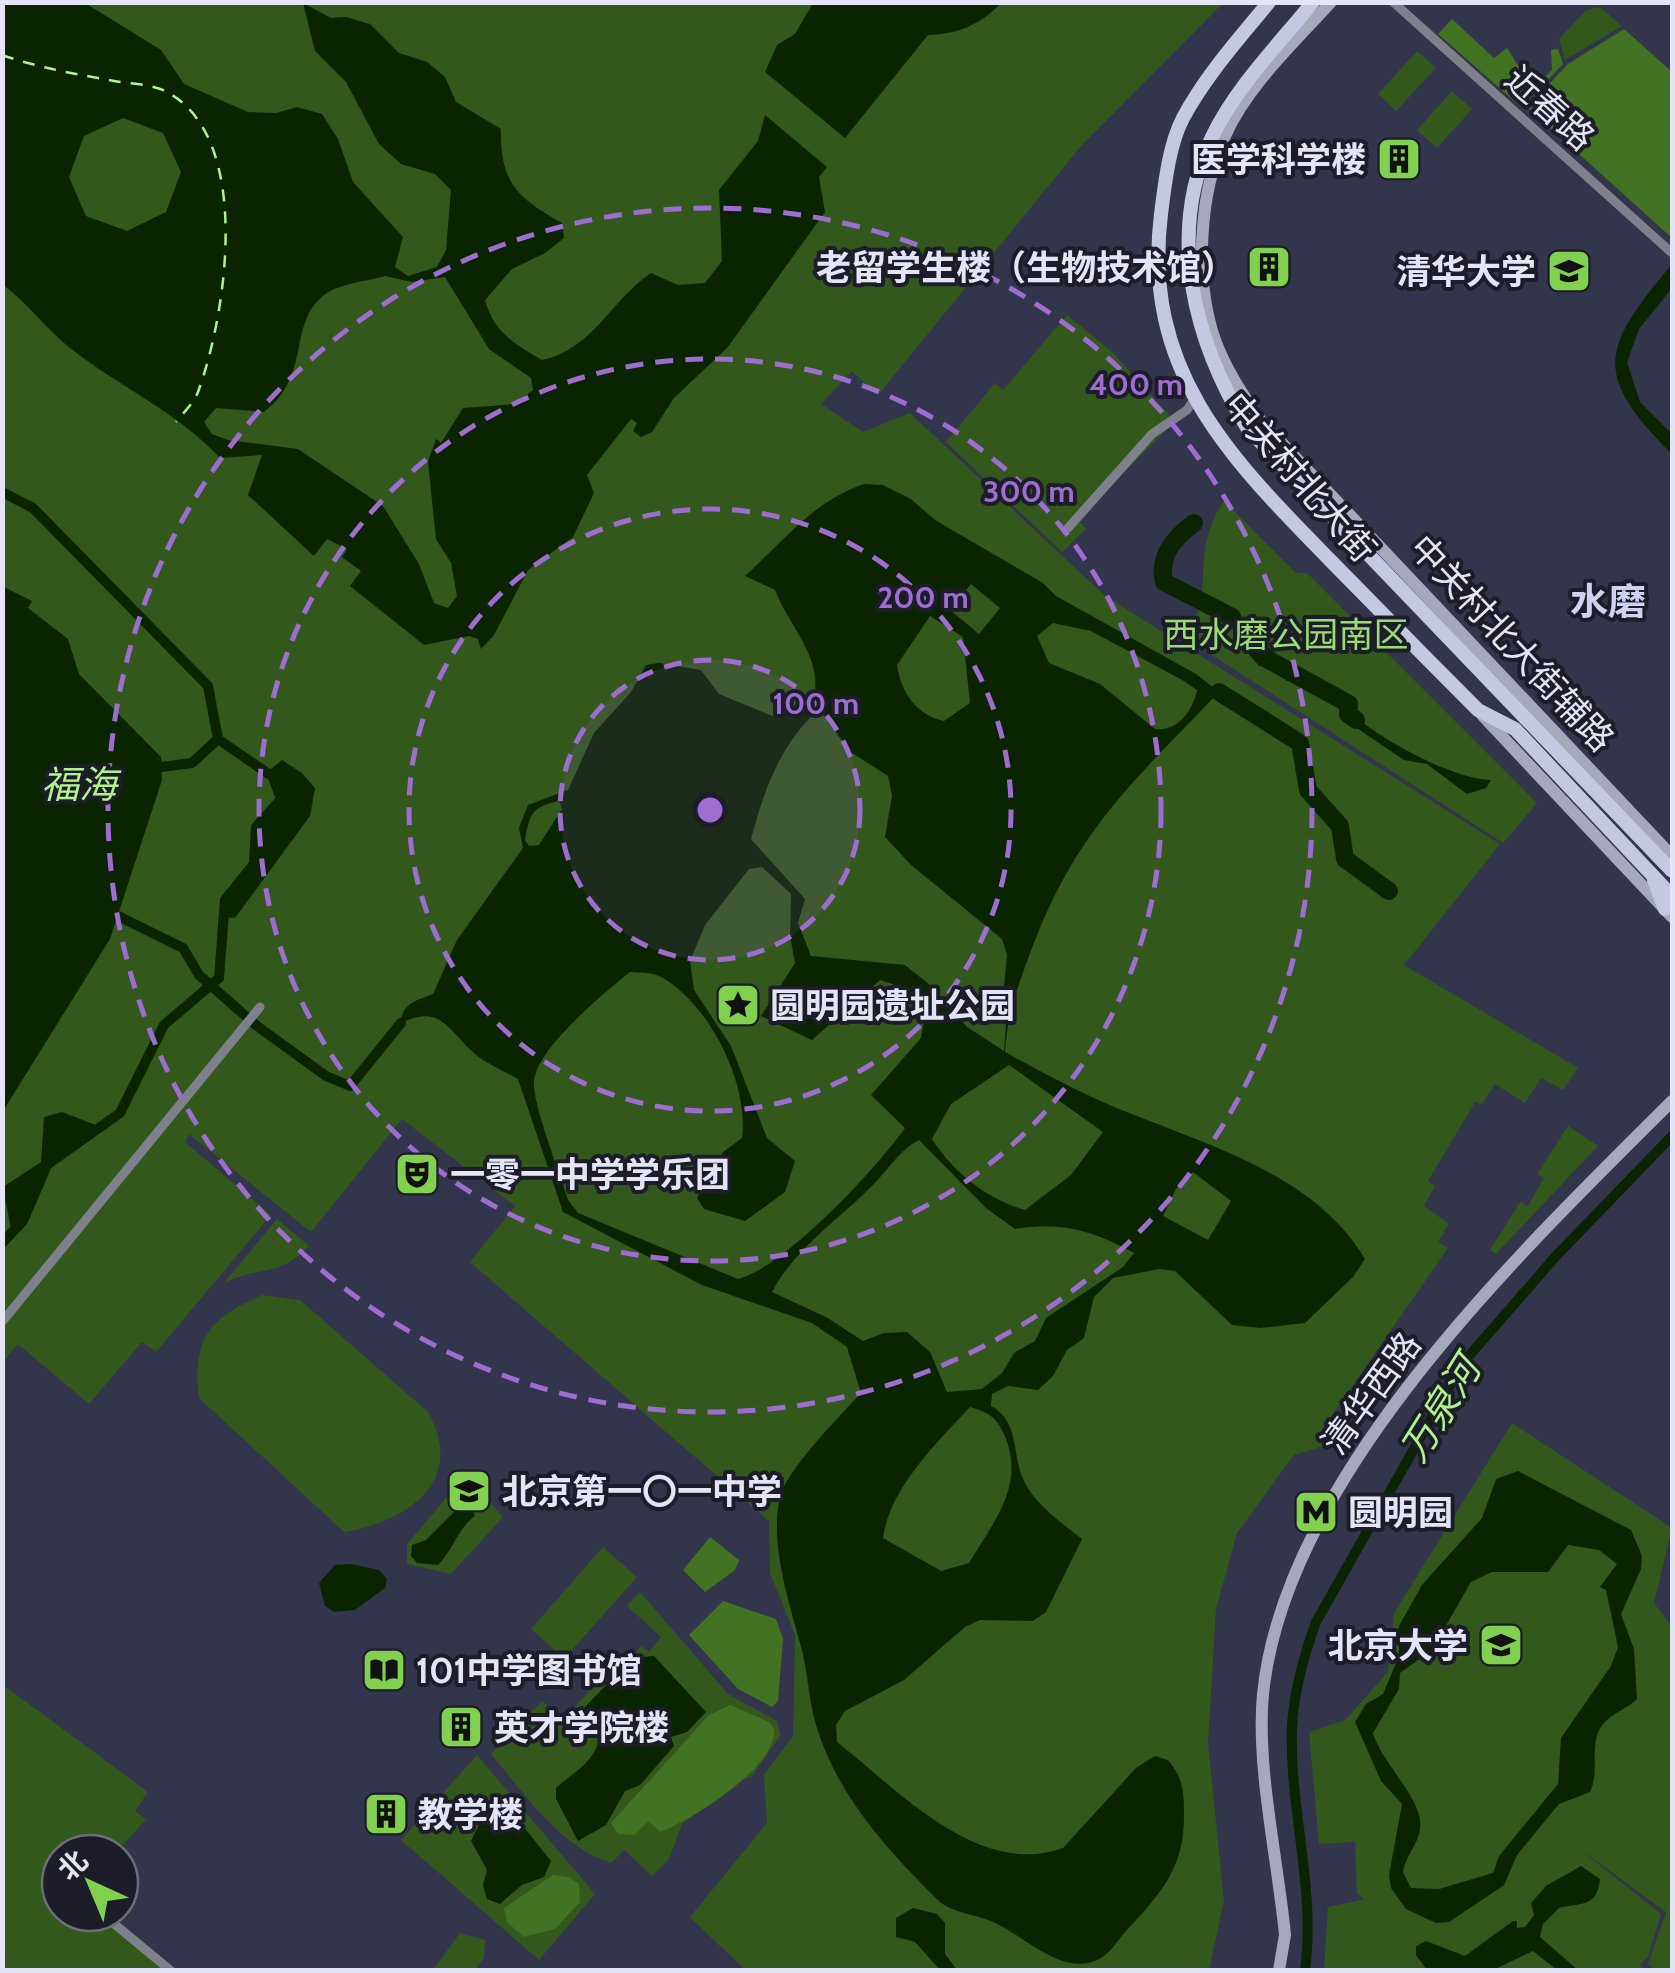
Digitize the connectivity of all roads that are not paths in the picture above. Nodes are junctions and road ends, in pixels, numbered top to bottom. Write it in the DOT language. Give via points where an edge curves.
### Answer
graph roads {
  1 [pos="1269,2"];
  2 [pos="1313,2"];
  3 [pos="1330,2"];
  4 [pos="1393,2"];
  5 [pos="1411,2"];
  6 [pos="1403,11"];
  7 [pos="1672,252"];
  8 [pos="1193,400"];
  9 [pos="1068,528"];
  10 [pos="1478,710"];
  11 [pos="1672,856"];
  12 [pos="1672,871"];
  13 [pos="1670,907"];
  14 [pos="260,1007"];
  15 [pos="1672,1101"];
  16 [pos="2,1322"];
  17 [pos="125,1933"];
  18 [pos="170,1970"];
  19 [pos="1279,1970"];
  1 -- 8 [label="main road, 中关村北大街" via="1181,121 1165,182 1157,243 1160,295 1166,334"];
  2 -- 12 [label="main road, 中关村北大街" via="1243,86 1211,138 1196,186 1189,244 1193,304 1218,381 1248,429"];
  3 -- 11 [label="street, 中关村北大街辅路" via="1255,88 1226,133 1206,190 1206,299 1214,338 1260,420"];
  4 -- 6 [label="street, 近春路"];
  5 -- 6 [label="street"];
  6 -- 7 [label="street, 近春路"];
  8 -- 9 [label="street" via="1152,434"];
  8 -- 10 [label="main road, 中关村北大街" via="1224,448"];
  10 -- 13 [label="street, 中关村北大街辅路"];
  10 -- 13 [label="main road, 中关村北大街" via="1515,730 1652,874"];
  14 -- 16 [label="street"];
  15 -- 19 [label="street, 清华西路" via="1441,1348 1339,1488 1276,1618 1263,1696 1285,1935"];
  17 -- 18 [label="street"];
}
